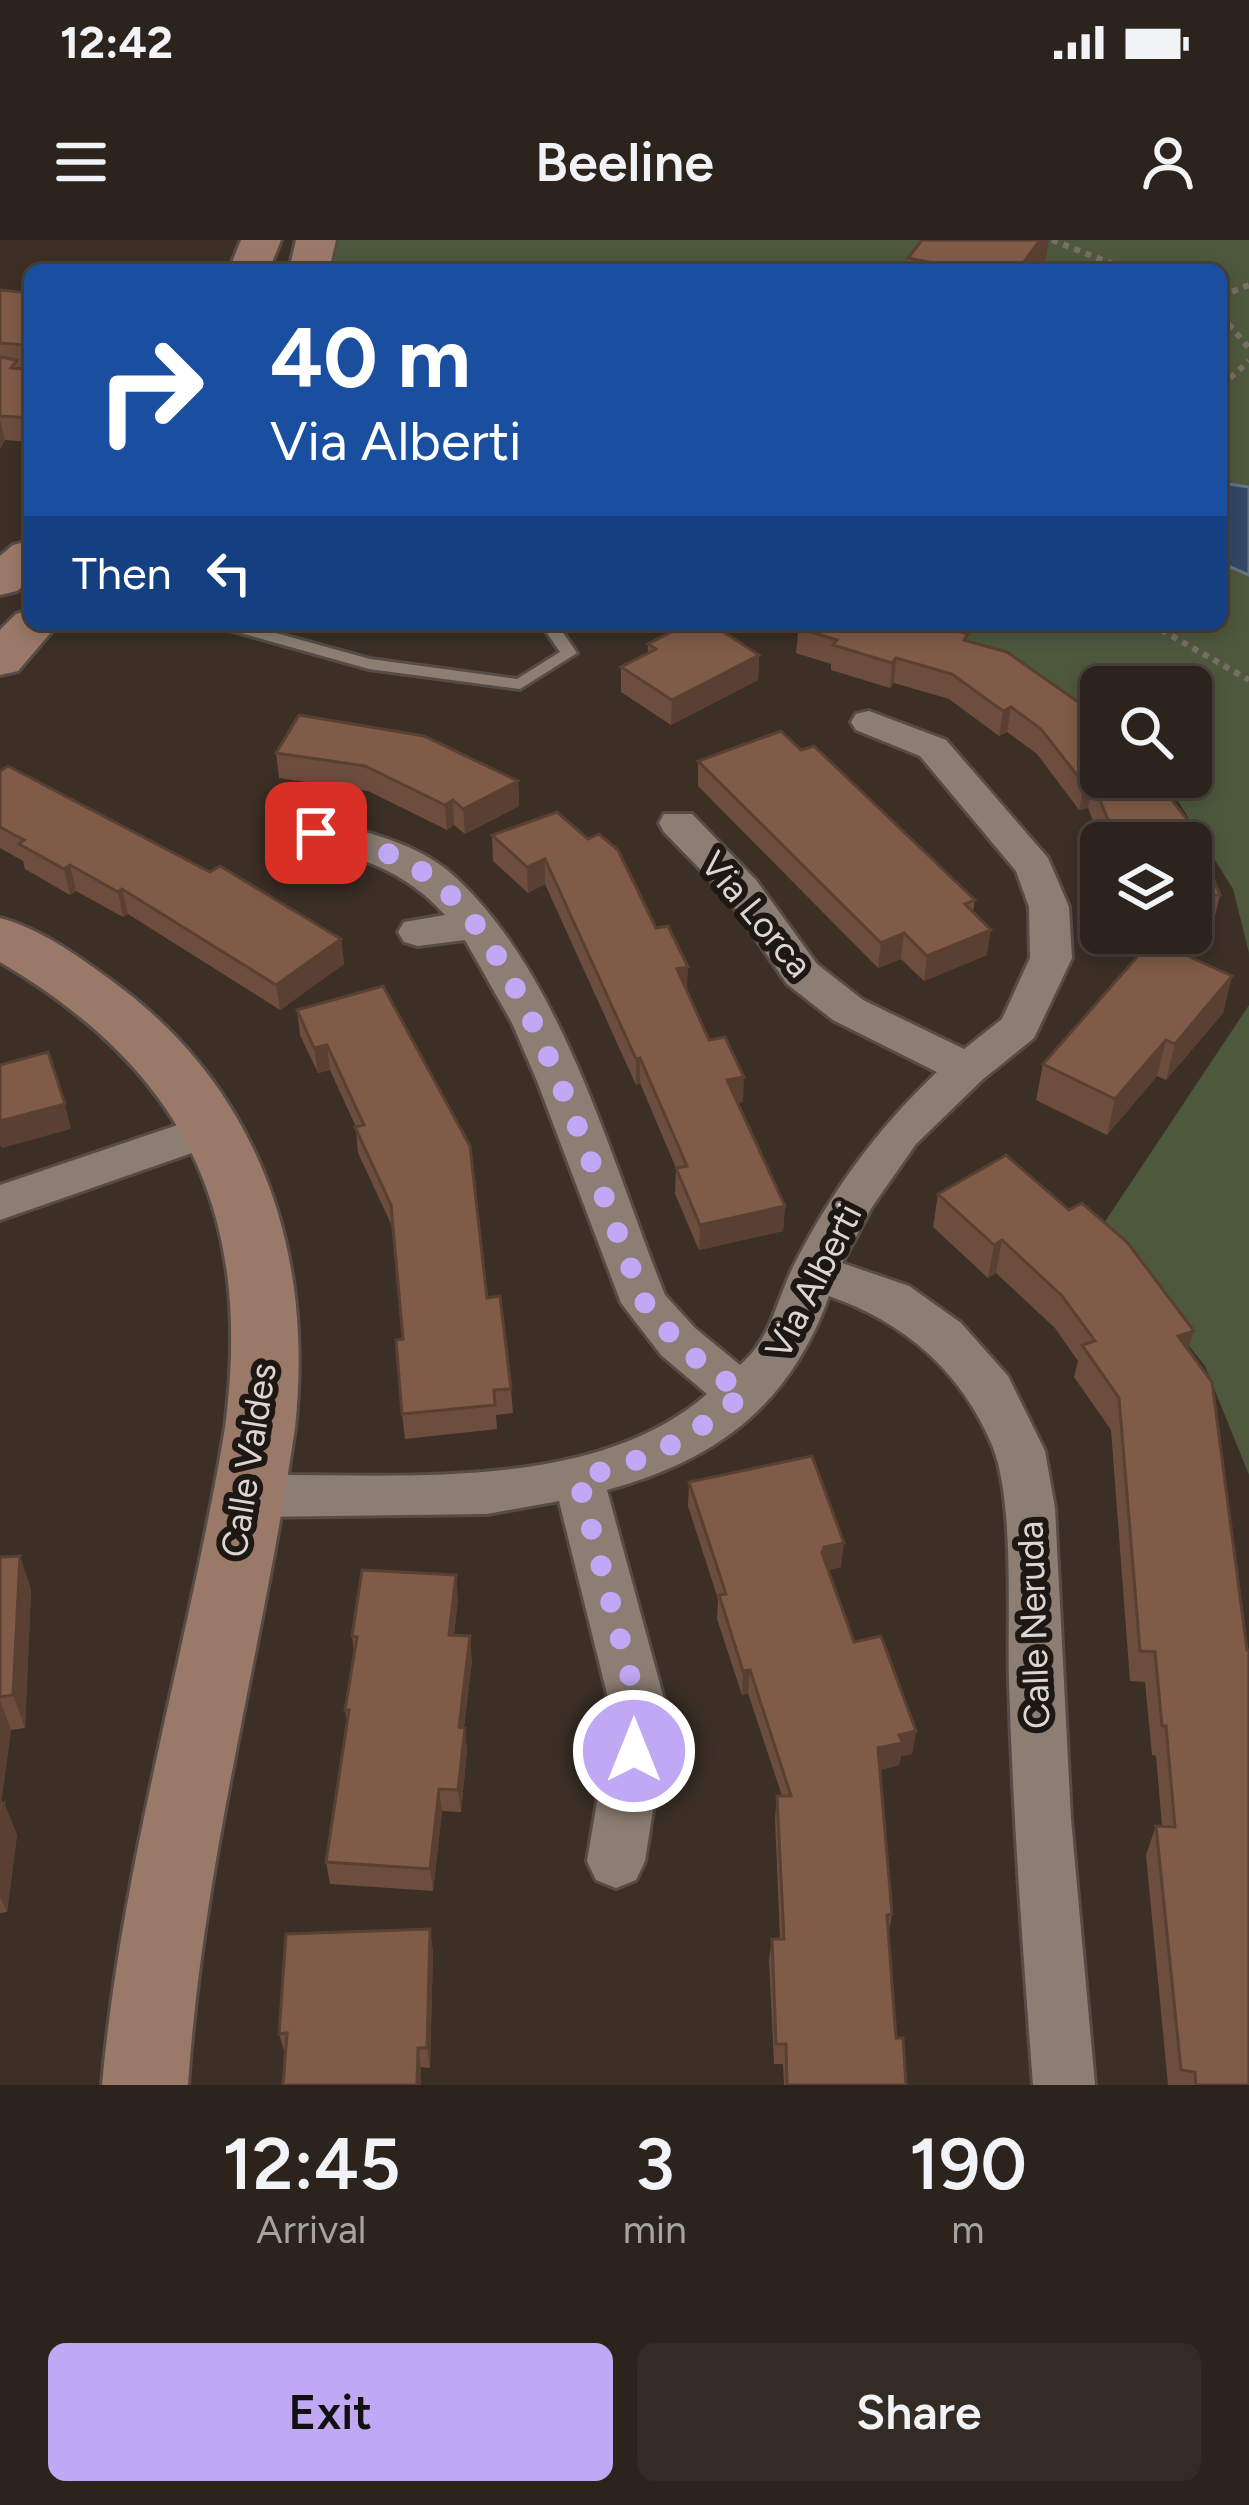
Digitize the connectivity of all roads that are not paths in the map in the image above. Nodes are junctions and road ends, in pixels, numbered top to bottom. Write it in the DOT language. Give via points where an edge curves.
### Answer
graph roads {
  1 [pos="24,560"];
  2 [pos="0,581"];
  3 [pos="28,630"];
  4 [pos="247,630"];
  5 [pos="554,630"];
  6 [pos="0,660"];
  7 [pos="869,722"];
  8 [pos="678,823"];
  9 [pos="316,833"];
  10 [pos="477,925"];
  11 [pos="418,932"];
  12 [pos="0,937"];
  13 [pos="967,1069"];
  14 [pos="216,1128"];
  15 [pos="0,1204"];
  16 [pos="814,1272"];
  17 [pos="745,1393"];
  18 [pos="578,1478"];
  19 [pos="247,1496"];
  20 [pos="616,1861"];
  21 [pos="145,2085"];
  22 [pos="1064,2085"];
  1 -- 2 [label="street"];
  3 -- 6 [label="street"];
  4 -- 5 [label="lane" via="369,664 520,684 568,653"];
  7 -- 13 [label="street, Via Alberti" via="933,748 1034,867 1049,907 1051,958 1019,1028"];
  8 -- 13 [label="street, Via Lorca" via="742,889 802,974 848,1010"];
  9 -- 10 [label="street" via="364,842 405,862"];
  10 -- 11 [label="street"];
  10 -- 17 [label="street" via="512,982 645,1303 669,1336"];
  12 -- 14 [label="street, Calle Valdes" via="106,1001 166,1058"];
  13 -- 16 [label="street, Via Alberti" via="900,1133"];
  14 -- 15 [label="street"];
  14 -- 19 [label="street, Calle Valdes" via="264,1272 266,1369"];
  16 -- 17 [label="street, Via Alberti" via="790,1339"];
  16 -- 22 [label="street, Calle Neruda" via="892,1299 944,1336 991,1390 1020,1451"];
  17 -- 18 [label="street, Via Alberti" via="653,1457"];
  18 -- 19 [label="street, Via Alberti" via="487,1493"];
  18 -- 20 [label="street" via="640,1714"];
  19 -- 21 [label="street, Calle Valdes" via="182,1820"];
}
